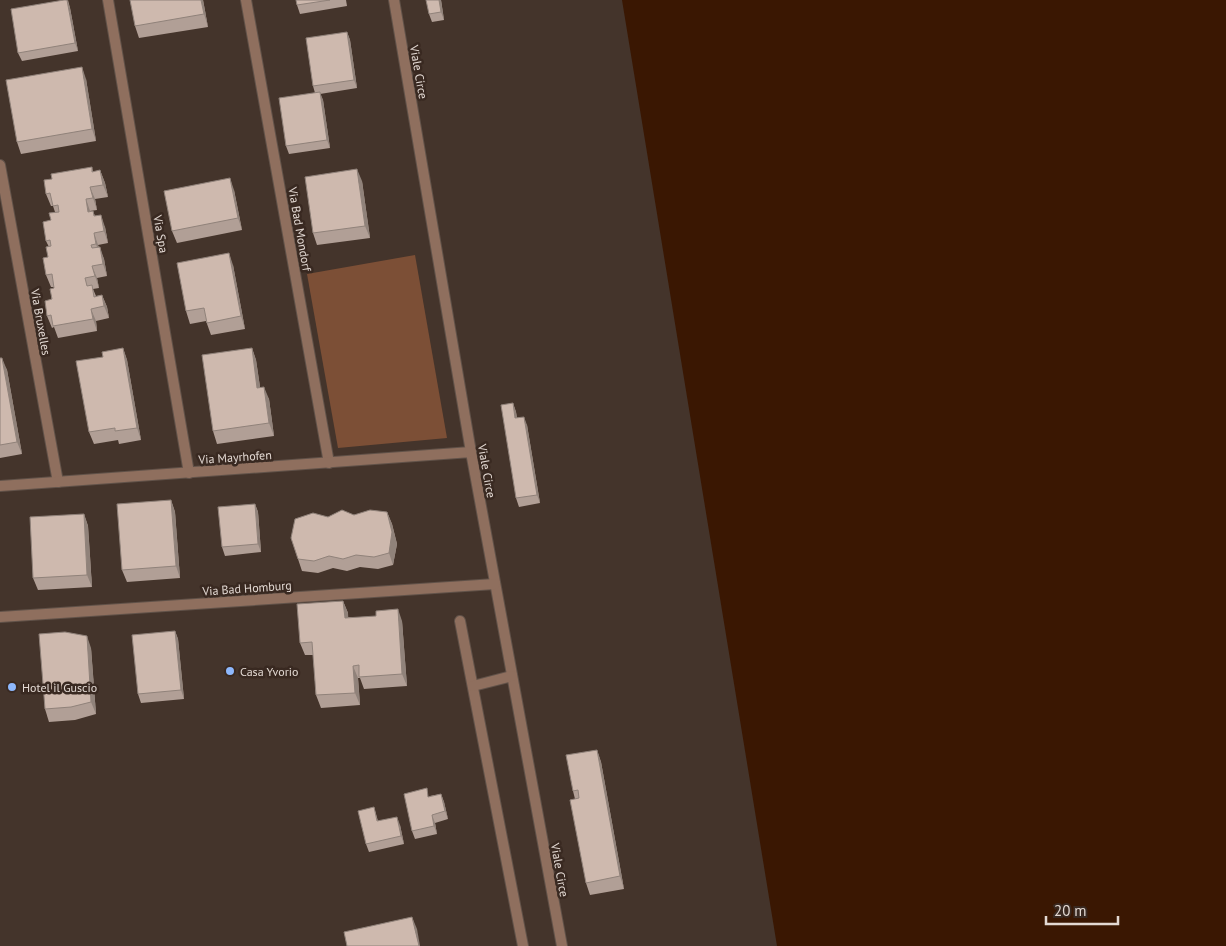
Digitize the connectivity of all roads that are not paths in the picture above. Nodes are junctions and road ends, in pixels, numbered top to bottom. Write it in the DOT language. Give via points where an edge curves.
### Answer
graph roads {
  1 [pos="108,0"];
  2 [pos="246,0"];
  3 [pos="394,0"];
  4 [pos="0,166"];
  5 [pos="471,452"];
  6 [pos="329,463"];
  7 [pos="189,473"];
  8 [pos="58,482"];
  9 [pos="0,486"];
  10 [pos="495,584"];
  11 [pos="0,617"];
  12 [pos="460,621"];
  13 [pos="512,676"];
  14 [pos="473,686"];
  15 [pos="523,946"];
  16 [pos="562,946"];
  1 -- 7 [label="street, Via Spa"];
  2 -- 6 [label="street, Via Bad Mondorf"];
  3 -- 5 [label="street, Viale Circe"];
  4 -- 8 [label="street, Via Bruxelles"];
  5 -- 6 [label="street, Via Mayrhofen"];
  5 -- 10 [label="street, Viale Circe"];
  6 -- 7 [label="street, Via Mayrhofen"];
  7 -- 8 [label="street, Via Mayrhofen"];
  8 -- 9 [label="street, Via Mayrhofen"];
  10 -- 11 [label="street, Via Bad Homburg"];
  10 -- 13 [label="street, Viale Circe"];
  12 -- 14 [label="street"];
  13 -- 14 [label="street"];
  13 -- 16 [label="street, Viale Circe"];
  14 -- 15 [label="street"];
}
